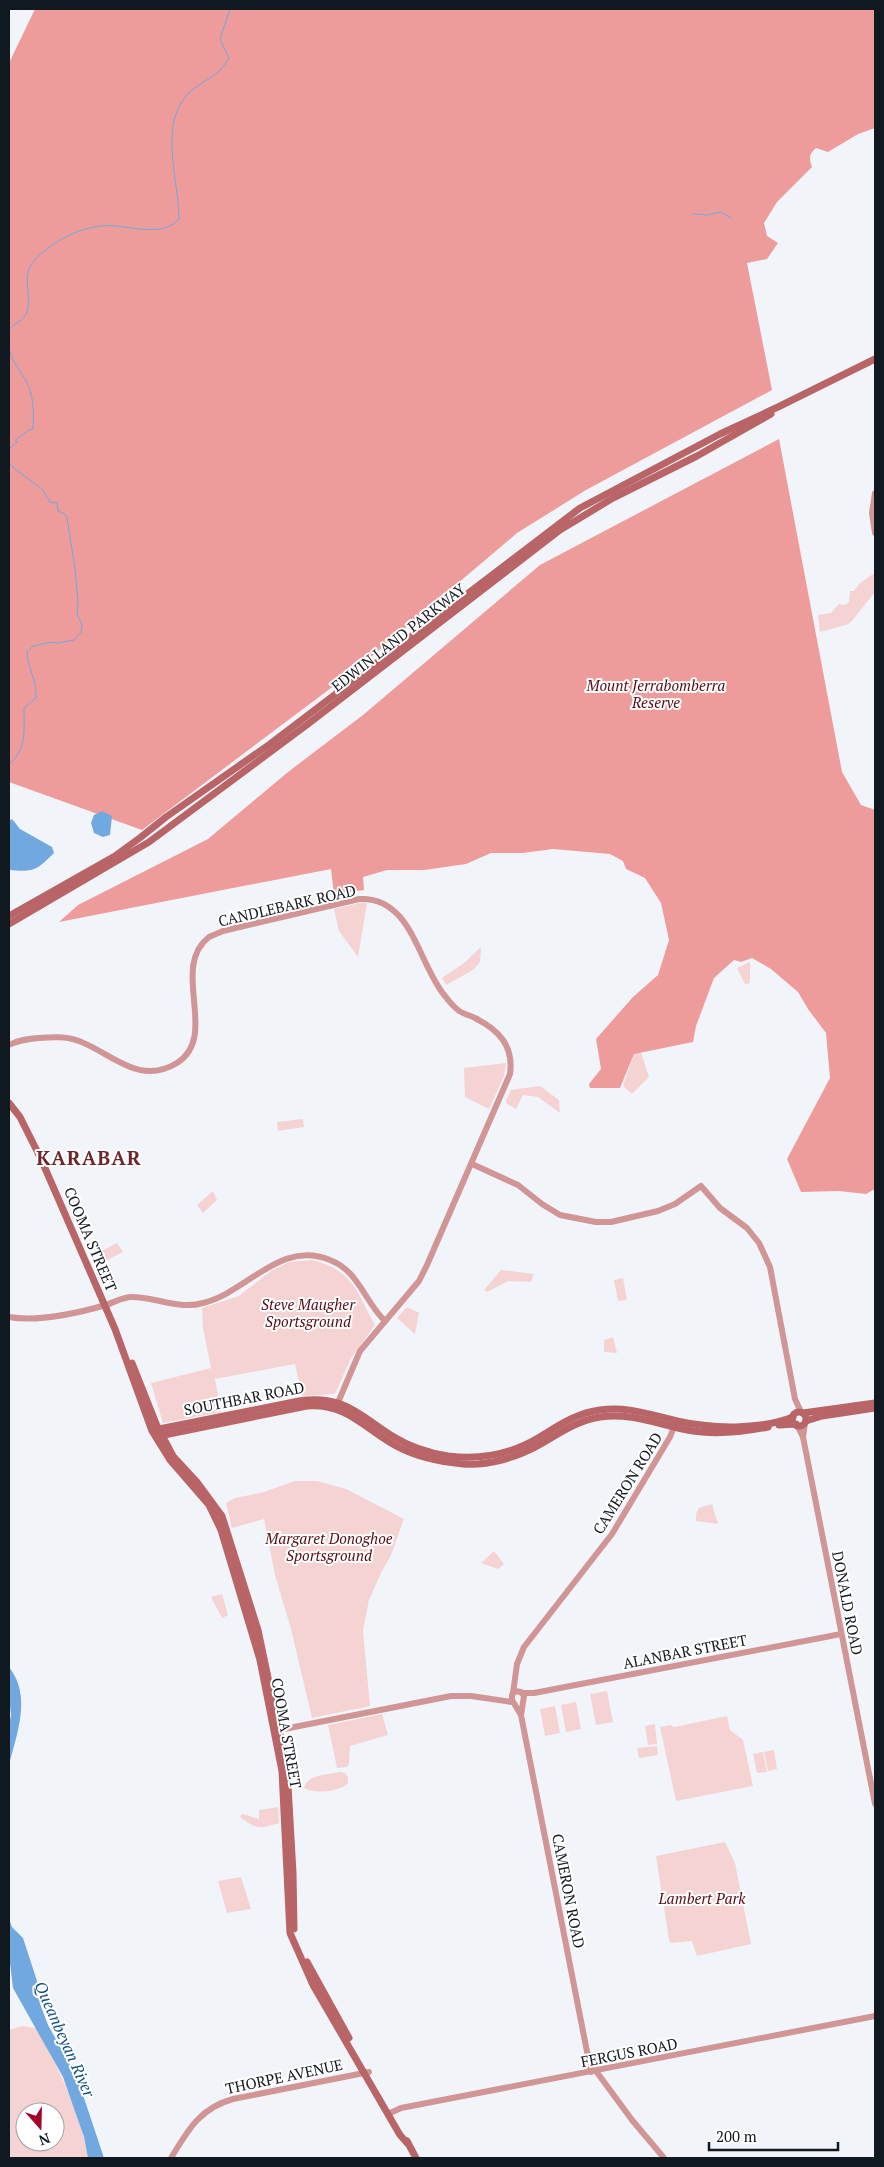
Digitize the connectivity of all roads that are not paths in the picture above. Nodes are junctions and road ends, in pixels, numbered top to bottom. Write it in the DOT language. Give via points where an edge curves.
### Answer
graph roads {
  1 [pos="875,359"];
  2 [pos="816,389"];
  3 [pos="875,493"];
  4 [pos="875,533"];
  5 [pos="9,916"];
  6 [pos="9,924"];
  7 [pos="9,1044"];
  8 [pos="9,1096"];
  9 [pos="9,1103"];
  10 [pos="42,1159"];
  11 [pos="472,1164"];
  12 [pos="104,1305"];
  13 [pos="9,1317"];
  14 [pos="385,1321"];
  15 [pos="875,1403"];
  16 [pos="337,1405"];
  17 [pos="875,1408"];
  18 [pos="799,1419"];
  19 [pos="676,1424"];
  20 [pos="157,1433"];
  21 [pos="841,1634"];
  22 [pos="517,1697"];
  23 [pos="277,1731"];
  24 [pos="286,1789"];
  25 [pos="875,1804"];
  26 [pos="291,1838"];
  27 [pos="286,1862"];
  28 [pos="293,1888"];
  29 [pos="875,2016"];
  30 [pos="594,2071"];
  31 [pos="367,2072"];
  32 [pos="390,2113"];
  33 [pos="172,2158"];
  34 [pos="416,2158"];
  35 [pos="664,2158"];
  1 -- 2 [label="main road, EDWIN LAND PARKWAY"];
  2 -- 5 [label="main road, EDWIN LAND PARKWAY" via="720,434 580,508 270,744 115,856"];
  2 -- 6 [label="main road, EDWIN LAND PARKWAY" via="560,530 149,842"];
  3 -- 4 [label="street" via="872,513"];
  7 -- 11 [label="street, CANDLEBARK ROAD" via="32,1038 69,1038 135,1070 162,1070 187,1055 192,1044 195,960 209,938 223,930 352,901 374,900 398,914 444,995 459,1011 495,1030 510,1053 510,1074"];
  8 -- 10 [label="main road, COOMA STREET" via="26,1119"];
  9 -- 10 [label="main road, COOMA STREET"];
  10 -- 12 [label="main road, COOMA STREET"];
  11 -- 14 [label="street, CANDLEBARK ROAD" via="419,1281"];
  11 -- 18 [label="street, DONALD ROAD" via="518,1185 560,1214 596,1222 612,1222 658,1211 676,1204 701,1186 720,1208 747,1228 765,1255"];
  12 -- 13 [label="street" via="38,1318"];
  12 -- 14 [label="street" via="132,1297 173,1305 200,1304 232,1292 280,1260 302,1254 324,1257 346,1269"];
  12 -- 20 [label="main road, COOMA STREET" via="130,1359"];
  14 -- 16 [label="street, CANDLEBARK ROAD" via="360,1351"];
  15 -- 18 [label="main road, SOUTHBAR ROAD"];
  16 -- 19 [label="main road, SOUTHBAR ROAD" via="357,1411 407,1444 464,1458 517,1448 576,1416 599,1410 636,1410"];
  16 -- 20 [label="main road, SOUTHBAR ROAD" via="307,1406"];
  17 -- 18 [label="main road, SOUTHBAR ROAD"];
  18 -- 19 [label="main road, SOUTHBAR ROAD" via="737,1427"];
  18 -- 21 [label="street, DONALD ROAD"];
  19 -- 22 [label="street, CAMERON ROAD" via="612,1534 524,1647 517,1664"];
  20 -- 23 [label="main road, COOMA STREET" via="170,1460 222,1516 258,1630"];
  21 -- 22 [label="street, ALANBAR STREET"];
  21 -- 25 [label="street, DONALD ROAD"];
  22 -- 23 [label="street, ALANBAR STREET" via="451,1696"];
  22 -- 30 [label="street, CAMERON ROAD"];
  23 -- 24 [label="main road, COOMA STREET" via="286,1763"];
  24 -- 26 [label="main road, COOMA STREET"];
  24 -- 27 [label="main road, COOMA STREET"];
  26 -- 27 [label="main road" via="290,1857"];
  26 -- 28 [label="main road, COOMA STREET"];
  27 -- 28 [label="main road"];
  27 -- 31 [label="main road, COOMA STREET" via="288,1921 292,1940 313,1986"];
  28 -- 31 [label="main road, COOMA STREET" via="297,1942"];
  29 -- 30 [label="street, FERGUS ROAD"];
  30 -- 32 [label="street, FERGUS ROAD" via="400,2108"];
  30 -- 35 [label="street, CAMERON ROAD"];
  31 -- 32 [label="main road, COOMA STREET"];
  31 -- 33 [label="street, THORPE AVENUE" via="217,2104 198,2118"];
  32 -- 34 [label="main road, COOMA STREET"];
}
